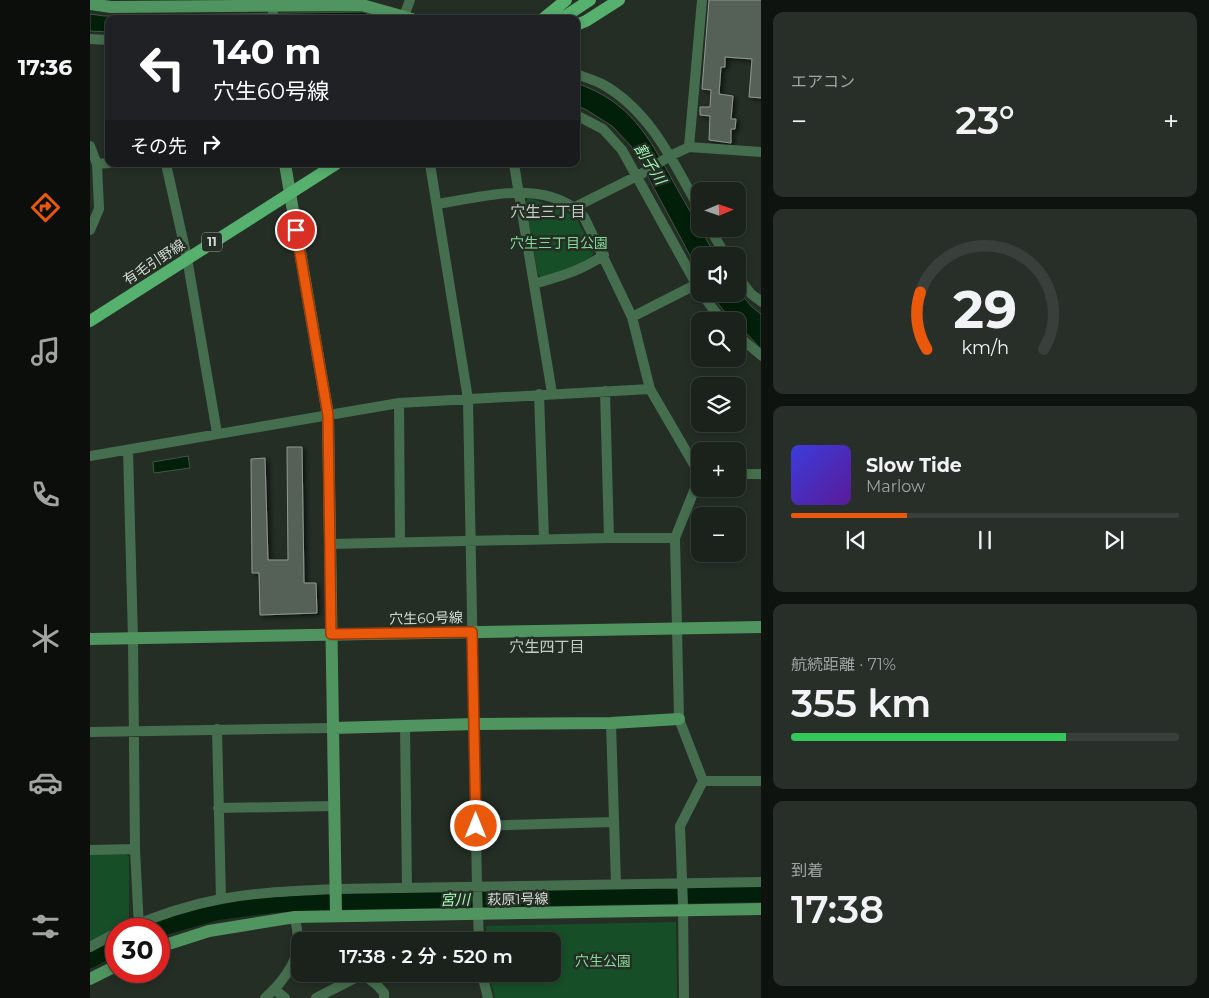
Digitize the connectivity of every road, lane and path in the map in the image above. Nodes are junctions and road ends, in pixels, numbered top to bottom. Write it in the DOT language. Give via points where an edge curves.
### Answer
graph roads {
  1 [pos="410,0"];
  2 [pos="566,0"];
  3 [pos="590,0"];
  4 [pos="619,0"];
  5 [pos="702,0"];
  6 [pos="159,3"];
  7 [pos="90,4"];
  8 [pos="273,9"];
  9 [pos="397,15"];
  10 [pos="408,15"];
  11 [pos="548,15"];
  12 [pos="567,15"];
  13 [pos="580,23"];
  14 [pos="90,39"];
  15 [pos="105,40"];
  16 [pos="580,76"];
  17 [pos="580,118"];
  18 [pos="90,146"];
  19 [pos="689,147"];
  20 [pos="761,152"];
  21 [pos="667,158"];
  22 [pos="105,163"];
  23 [pos="97,164"];
  24 [pos="167,167"];
  25 [pos="286,167"];
  26 [pos="331,167"];
  27 [pos="431,167"];
  28 [pos="515,167"];
  29 [pos="638,175"];
  30 [pos="519,192"];
  31 [pos="290,193"];
  32 [pos="691,196"];
  33 [pos="437,204"];
  34 [pos="575,207"];
  35 [pos="90,230"];
  36 [pos="604,255"];
  37 [pos="187,258"];
  38 [pos="691,275"];
  39 [pos="534,284"];
  40 [pos="746,287"];
  41 [pos="691,293"];
  42 [pos="761,301"];
  43 [pos="632,317"];
  44 [pos="90,321"];
  45 [pos="746,343"];
  46 [pos="761,355"];
  47 [pos="650,389"];
  48 [pos="605,391"];
  49 [pos="552,393"];
  50 [pos="540,394"];
  51 [pos="468,399"];
  52 [pos="399,403"];
  53 [pos="328,415"];
  54 [pos="217,433"];
  55 [pos="128,450"];
  56 [pos="90,456"];
  57 [pos="691,460"];
  58 [pos="746,474"];
  59 [pos="761,474"];
  60 [pos="691,497"];
  61 [pos="609,538"];
  62 [pos="675,538"];
  63 [pos="544,539"];
  64 [pos="471,540"];
  65 [pos="400,542"];
  66 [pos="330,544"];
  67 [pos="761,627"];
  68 [pos="678,629"];
  69 [pos="472,632"];
  70 [pos="331,634"];
  71 [pos="90,639"];
  72 [pos="133,639"];
  73 [pos="679,719"];
  74 [pos="611,723"];
  75 [pos="475,724"];
  76 [pos="405,726"];
  77 [pos="333,728"];
  78 [pos="217,729"];
  79 [pos="133,731"];
  80 [pos="90,732"];
  81 [pos="703,781"];
  82 [pos="761,781"];
  83 [pos="334,806"];
  84 [pos="218,808"];
  85 [pos="614,822"];
  86 [pos="476,826"];
  87 [pos="90,850"];
  88 [pos="135,850"];
  89 [pos="761,882"];
  90 [pos="616,884"];
  91 [pos="682,886"];
  92 [pos="407,888"];
  93 [pos="477,890"];
  94 [pos="336,891"];
  95 [pos="221,899"];
  96 [pos="683,908"];
  97 [pos="761,909"];
  98 [pos="478,912"];
  99 [pos="336,914"];
  100 [pos="296,917"];
  101 [pos="139,918"];
  102 [pos="156,918"];
  103 [pos="479,932"];
  104 [pos="105,939"];
  105 [pos="170,943"];
  106 [pos="90,947"];
  107 [pos="105,972"];
  108 [pos="90,979"];
  109 [pos="484,982"];
  110 [pos="275,990"];
  111 [pos="265,998"];
  112 [pos="285,998"];
  113 [pos="316,998"];
  114 [pos="384,998"];
  115 [pos="488,998"];
  116 [pos="684,998"];
  1 -- 10 [label="street"];
  2 -- 11 [label="main road"];
  3 -- 12 [label="main road"];
  4 -- 13 [label="main road"];
  5 -- 19 [label="street"];
  6 -- 7 [label="street" via="111,7"];
  6 -- 8 [label="street"];
  8 -- 9 [label="street" via="362,5"];
  14 -- 15 [label="street"];
  16 -- 21 [label="street" via="601,84 628,103 654,130"];
  17 -- 29 [label="street" via="603,130 622,150"];
  18 -- 23 [label="street"];
  19 -- 20 [label="street"];
  19 -- 21 [label="street"];
  21 -- 29 [label="street"];
  21 -- 32 [label="street"];
  22 -- 23 [label="street"];
  23 -- 35 [label="street" via="99,208"];
  24 -- 37 [label="street"];
  25 -- 31 [label="street"];
  26 -- 31 [label="main road, 有毛引野線 / 11"];
  27 -- 33 [label="street"];
  28 -- 30 [label="street"];
  29 -- 34 [label="street"];
  29 -- 38 [label="street"];
  30 -- 33 [label="street"];
  30 -- 34 [label="street" via="533,193"];
  30 -- 39 [label="street"];
  31 -- 37 [label="main road, 有毛引野線 / 11"];
  31 -- 53 [label="street"];
  33 -- 51 [label="street"];
  34 -- 36 [label="street" via="584,217"];
  36 -- 39 [label="street" via="588,266"];
  36 -- 43 [label="street"];
  37 -- 44 [label="main road, 有毛引野線 / 11"];
  37 -- 54 [label="street"];
  39 -- 49 [label="street"];
  40 -- 42 [label="street"];
  41 -- 43 [label="street"];
  43 -- 47 [label="street"];
  45 -- 46 [label="street"];
  47 -- 48 [label="street"];
  47 -- 57 [label="street"];
  48 -- 49 [label="street"];
  48 -- 61 [label="street"];
  49 -- 50 [label="street"];
  50 -- 51 [label="street"];
  50 -- 63 [label="street"];
  51 -- 52 [label="street"];
  51 -- 64 [label="street"];
  52 -- 53 [label="street"];
  52 -- 65 [label="street"];
  53 -- 54 [label="street"];
  53 -- 66 [label="street"];
  54 -- 55 [label="street"];
  55 -- 56 [label="street"];
  55 -- 72 [label="street"];
  58 -- 59 [label="street"];
  60 -- 62 [label="street"];
  61 -- 62 [label="street"];
  61 -- 63 [label="street"];
  62 -- 68 [label="street"];
  63 -- 64 [label="street"];
  64 -- 65 [label="street"];
  64 -- 69 [label="street"];
  65 -- 66 [label="street"];
  66 -- 70 [label="street"];
  67 -- 68 [label="street, 穴生60号線"];
  68 -- 69 [label="street, 穴生60号線"];
  68 -- 73 [label="street"];
  69 -- 70 [label="street, 穴生60号線"];
  69 -- 75 [label="street"];
  70 -- 72 [label="street, 穴生60号線"];
  70 -- 77 [label="street"];
  71 -- 72 [label="street, 穴生60号線"];
  72 -- 79 [label="street"];
  73 -- 74 [label="street"];
  73 -- 81 [label="street"];
  74 -- 75 [label="street"];
  74 -- 85 [label="street"];
  75 -- 76 [label="street"];
  75 -- 86 [label="street"];
  76 -- 77 [label="street"];
  76 -- 92 [label="street"];
  77 -- 78 [label="street"];
  77 -- 83 [label="street"];
  78 -- 79 [label="street"];
  78 -- 84 [label="street"];
  79 -- 80 [label="street"];
  79 -- 88 [label="street"];
  81 -- 82 [label="street"];
  81 -- 91 [label="street" via="680,826"];
  83 -- 84 [label="street"];
  83 -- 94 [label="street"];
  84 -- 95 [label="street"];
  85 -- 86 [label="street"];
  85 -- 90 [label="street"];
  86 -- 93 [label="street"];
  87 -- 88 [label="street"];
  88 -- 101 [label="street"];
  89 -- 91 [label="street"];
  90 -- 91 [label="street"];
  90 -- 93 [label="street"];
  91 -- 96 [label="street"];
  92 -- 93 [label="street"];
  92 -- 94 [label="street"];
  93 -- 98 [label="street"];
  94 -- 95 [label="street" via="277,892"];
  94 -- 99 [label="street"];
  95 -- 102 [label="street"];
  96 -- 97 [label="street, 萩原1号線"];
  96 -- 98 [label="street, 萩原1号線"];
  96 -- 116 [label="street"];
  98 -- 99 [label="street, 萩原1号線"];
  98 -- 103 [label="street"];
  99 -- 100 [label="street, 萩原1号線"];
  100 -- 105 [label="street, 萩原1号線" via="209,931"];
  100 -- 110 [label="street" via="296,958"];
  104 -- 106 [label="street"];
  107 -- 108 [label="street"];
  109 -- 115 [label="street"];
  110 -- 111 [label="street"];
  110 -- 112 [label="street"];
  113 -- 114 [label="street" via="358,977 367,977 384,993"];
}
